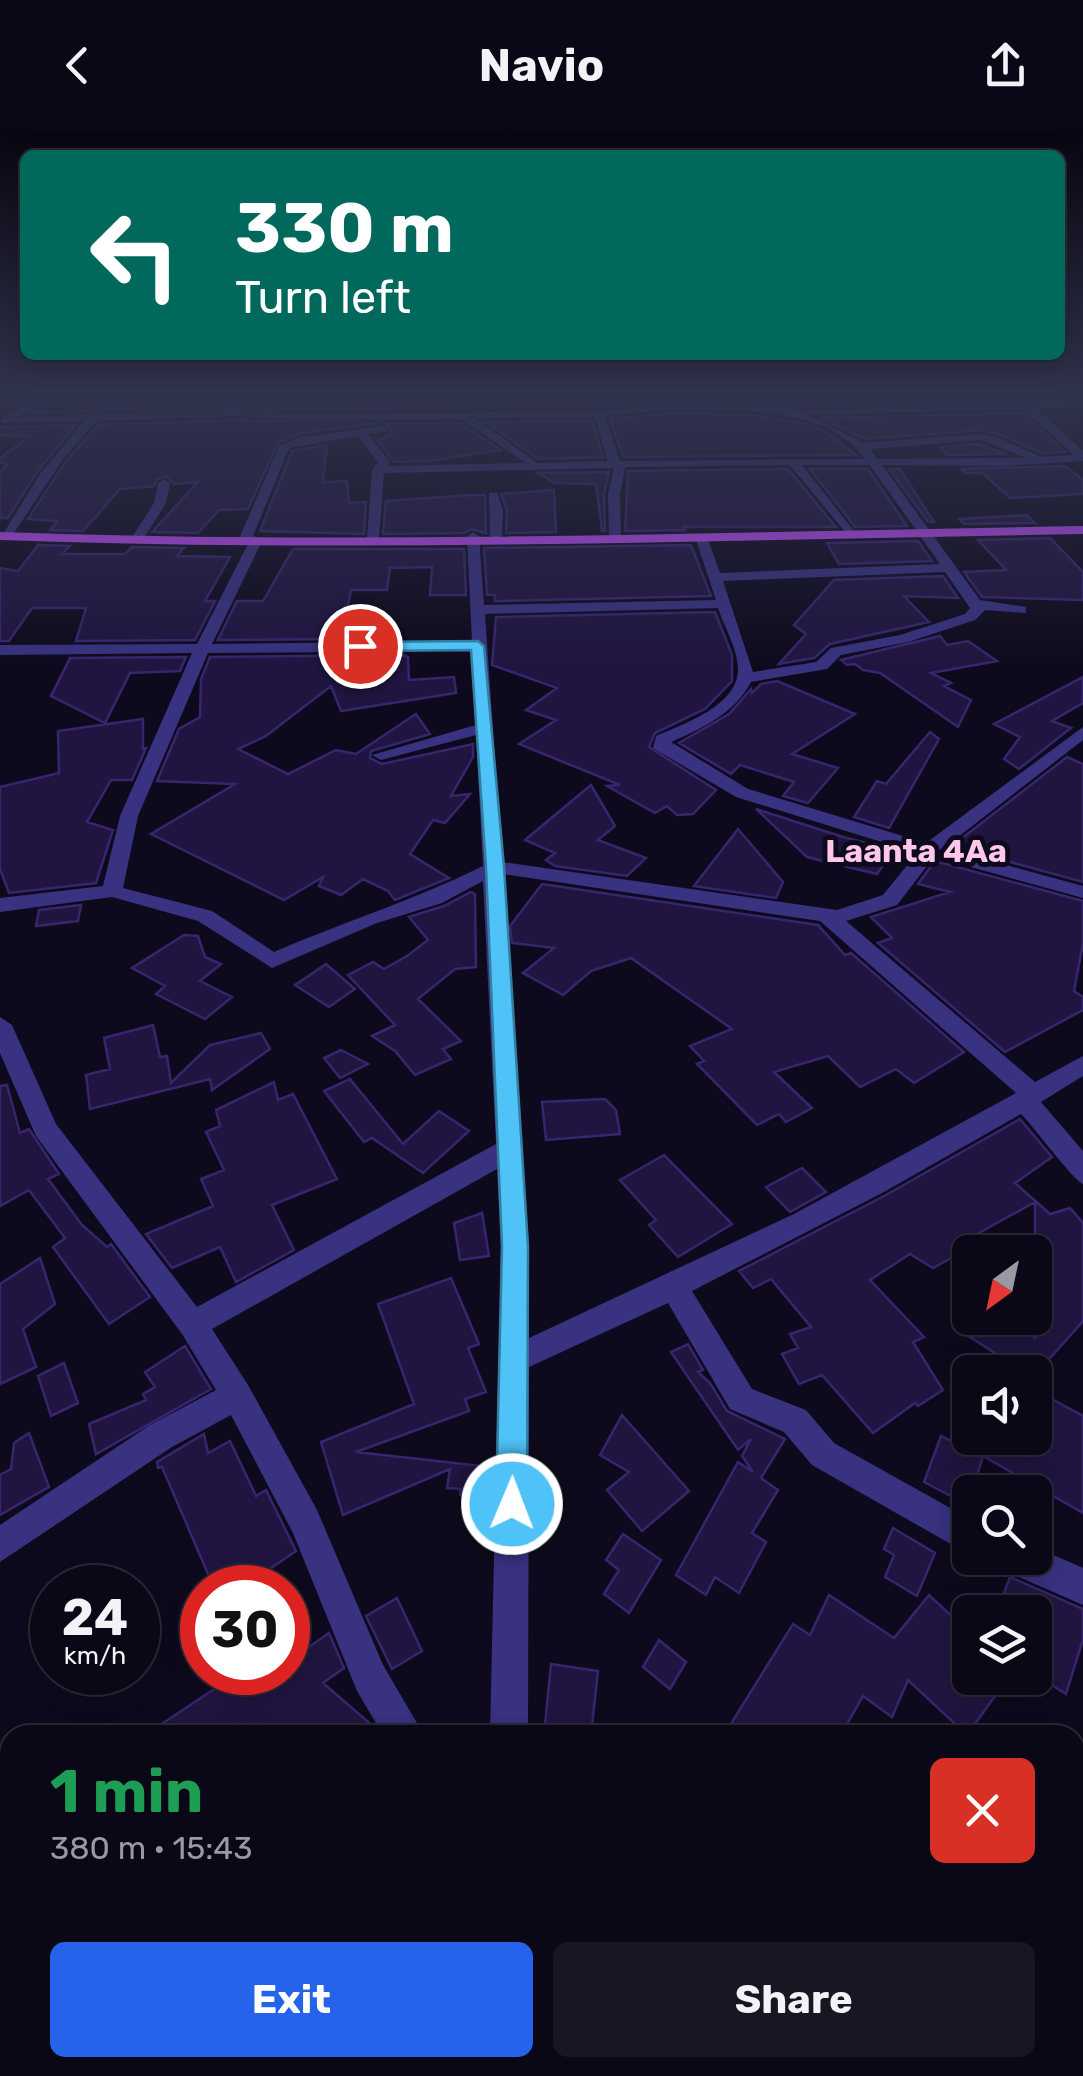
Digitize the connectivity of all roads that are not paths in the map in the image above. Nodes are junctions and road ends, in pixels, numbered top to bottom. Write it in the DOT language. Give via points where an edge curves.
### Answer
graph roads {
  1 [pos="39,486"];
  2 [pos="163,486"];
  3 [pos="268,486"];
  4 [pos="377,486"];
  5 [pos="615,486"];
  6 [pos="812,486"];
  7 [pos="891,486"];
  8 [pos="493,496"];
  9 [pos="1083,530"];
  10 [pos="928,534"];
  11 [pos="850,535"];
  12 [pos="484,536"];
  13 [pos="373,538"];
  14 [pos="614,538"];
  15 [pos="701,538"];
  16 [pos="4,539"];
  17 [pos="251,539"];
  18 [pos="136,540"];
  19 [pos="950,568"];
  20 [pos="714,576"];
  21 [pos="722,604"];
  22 [pos="976,604"];
  23 [pos="476,610"];
  24 [pos="1021,610"];
  25 [pos="478,646"];
  26 [pos="204,648"];
  27 [pos="0,650"];
  28 [pos="746,678"];
  29 [pos="484,728"];
  30 [pos="1083,732"];
  31 [pos="382,755"];
  32 [pos="930,849"];
  33 [pos="495,867"];
  34 [pos="112,890"];
  35 [pos="1083,892"];
  36 [pos="0,904"];
  37 [pos="828,917"];
  38 [pos="0,1025"];
  39 [pos="1083,1065"];
  40 [pos="1029,1098"];
  41 [pos="510,1149"];
  42 [pos="1083,1174"];
  43 [pos="676,1288"];
  44 [pos="192,1324"];
  45 [pos="514,1358"];
  46 [pos="237,1396"];
  47 [pos="952,1528"];
  48 [pos="0,1545"];
  49 [pos="1052,1570"];
  50 [pos="1083,1587"];
  51 [pos="399,1725"];
  52 [pos="509,1725"];
  1 -- 16 [label="street"];
  2 -- 18 [label="street"];
  3 -- 17 [label="street"];
  4 -- 13 [label="street"];
  5 -- 14 [label="street"];
  6 -- 11 [label="street"];
  7 -- 10 [label="street"];
  8 -- 12 [label="street" via="497,510"];
  9 -- 10 [label="main road"];
  10 -- 11 [label="main road"];
  10 -- 19 [label="street"];
  11 -- 15 [label="main road"];
  12 -- 13 [label="main road"];
  12 -- 14 [label="main road"];
  12 -- 23 [label="street"];
  13 -- 17 [label="main road"];
  14 -- 15 [label="main road"];
  15 -- 20 [label="street"];
  16 -- 18 [label="main road"];
  17 -- 18 [label="main road"];
  17 -- 26 [label="street"];
  19 -- 20 [label="street"];
  19 -- 22 [label="street"];
  20 -- 21 [label="street"];
  21 -- 23 [label="street"];
  21 -- 28 [label="street"];
  22 -- 24 [label="street"];
  22 -- 28 [label="street" via="970,617 836,651 822,666"];
  23 -- 25 [label="street"];
  25 -- 26 [label="street"];
  25 -- 29 [label="street"];
  26 -- 27 [label="street"];
  26 -- 34 [label="street" via="129,816"];
  28 -- 32 [label="street" via="714,714 659,744 742,794"];
  29 -- 31 [label="street"];
  29 -- 33 [label="street"];
  30 -- 32 [label="street"];
  32 -- 35 [label="street"];
  32 -- 37 [label="street" via="890,900"];
  33 -- 34 [label="street" via="272,962 205,916"];
  33 -- 37 [label="street"];
  33 -- 41 [label="street"];
  34 -- 36 [label="street"];
  37 -- 40 [label="street"];
  38 -- 44 [label="street" via="44,1130"];
  39 -- 40 [label="street"];
  40 -- 42 [label="street"];
  40 -- 43 [label="street" via="830,1212"];
  41 -- 44 [label="street"];
  41 -- 45 [label="street"];
  43 -- 45 [label="street"];
  43 -- 47 [label="street" via="740,1399 795,1421 824,1454"];
  44 -- 46 [label="street"];
  45 -- 52 [label="street"];
  46 -- 48 [label="street" via="160,1436"];
  46 -- 51 [label="street" via="305,1522 370,1678"];
  49 -- 50 [label="street"];
}
